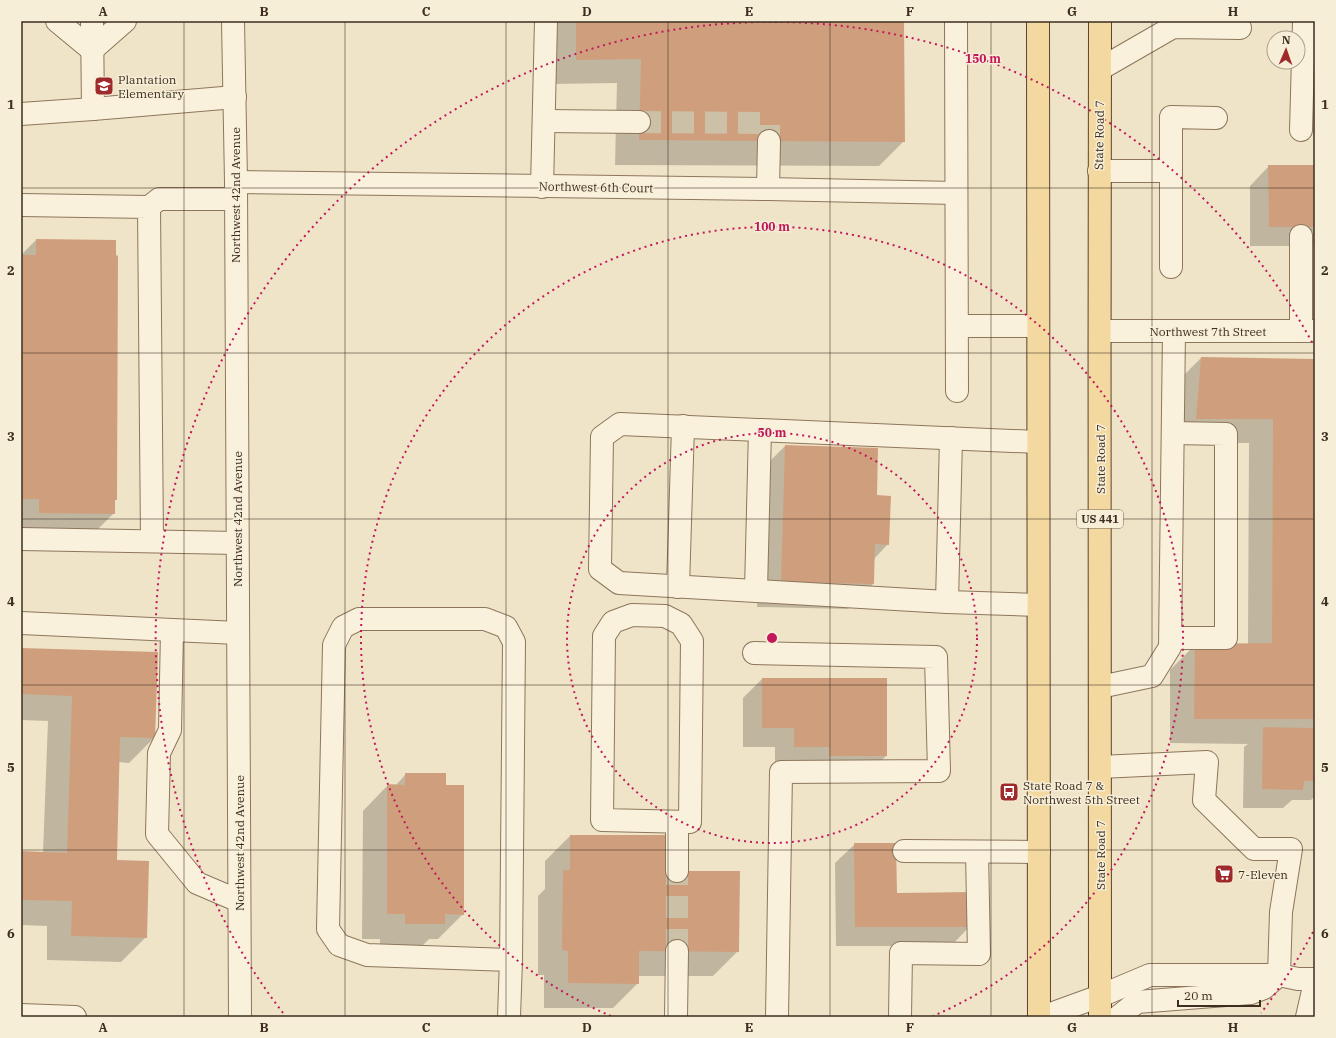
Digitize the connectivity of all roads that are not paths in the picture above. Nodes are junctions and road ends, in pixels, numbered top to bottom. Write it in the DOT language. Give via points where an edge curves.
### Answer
graph roads {
  1 [pos="57,21"];
  2 [pos="92,21"];
  3 [pos="125,21"];
  4 [pos="233,21"];
  5 [pos="546,21"];
  6 [pos="956,21"];
  7 [pos="1038,21"];
  8 [pos="1100,21"];
  9 [pos="1172,24"];
  10 [pos="1308,27"];
  11 [pos="1240,28"];
  12 [pos="92,50"];
  13 [pos="1100,69"];
  14 [pos="235,97"];
  15 [pos="93,109"];
  16 [pos="21,114"];
  17 [pos="1216,118"];
  18 [pos="544,121"];
  19 [pos="639,122"];
  20 [pos="1301,130"];
  21 [pos="769,141"];
  22 [pos="1099,171"];
  23 [pos="1171,171"];
  24 [pos="542,186"];
  25 [pos="768,188"];
  26 [pos="236,190"];
  27 [pos="956,193"];
  28 [pos="21,205"];
  29 [pos="149,206"];
  30 [pos="1301,236"];
  31 [pos="1171,267"];
  32 [pos="957,326"];
  33 [pos="1038,326"];
  34 [pos="1100,331"];
  35 [pos="1174,331"];
  36 [pos="1308,331"];
  37 [pos="957,391"];
  38 [pos="683,426"];
  39 [pos="760,430"];
  40 [pos="1173,433"];
  41 [pos="951,438"];
  42 [pos="1038,442"];
  43 [pos="21,539"];
  44 [pos="152,541"];
  45 [pos="238,543"];
  46 [pos="678,586"];
  47 [pos="756,590"];
  48 [pos="946,602"];
  49 [pos="1038,605"];
  50 [pos="21,623"];
  51 [pos="172,631"];
  52 [pos="238,633"];
  53 [pos="1170,638"];
  54 [pos="754,653"];
  55 [pos="1100,687"];
  56 [pos="1100,768"];
  57 [pos="677,822"];
  58 [pos="904,851"];
  59 [pos="977,852"];
  60 [pos="1038,852"];
  61 [pos="677,871"];
  62 [pos="239,901"];
  63 [pos="677,951"];
  64 [pos="511,960"];
  65 [pos="1279,975"];
  66 [pos="1315,981"];
  67 [pos="1100,1007"];
  68 [pos="22,1016"];
  69 [pos="75,1017"];
  70 [pos="240,1017"];
  71 [pos="509,1017"];
  72 [pos="676,1017"];
  73 [pos="777,1017"];
  74 [pos="900,1017"];
  75 [pos="1041,1017"];
  76 [pos="1118,1017"];
  77 [pos="1307,1017"];
  1 -- 12 [label="street"];
  2 -- 12 [label="street"];
  3 -- 12 [label="street"];
  4 -- 14 [label="street, Northwest 42nd Avenue"];
  5 -- 18 [label="street"];
  6 -- 27 [label="street"];
  7 -- 33 [label="main road"];
  8 -- 13 [label="main road, State Road 7 / US 441"];
  9 -- 11 [label="street"];
  9 -- 13 [label="street"];
  10 -- 20 [label="street"];
  12 -- 15 [label="street"];
  13 -- 22 [label="main road, State Road 7 / US 441"];
  14 -- 15 [label="street"];
  14 -- 26 [label="street, Northwest 42nd Avenue"];
  15 -- 16 [label="street"];
  17 -- 23 [label="street" via="1171,116"];
  18 -- 19 [label="street"];
  18 -- 24 [label="street"];
  21 -- 25 [label="street"];
  22 -- 23 [label="street"];
  22 -- 34 [label="main road, State Road 7 / US 441"];
  23 -- 31 [label="street"];
  24 -- 25 [label="street, Northwest 6th Court"];
  24 -- 26 [label="street, Northwest 6th Court"];
  25 -- 27 [label="street, Northwest 6th Court"];
  26 -- 29 [label="street, Northwest 6th Court" via="160,199"];
  26 -- 45 [label="street, Northwest 42nd Avenue"];
  27 -- 32 [label="street"];
  28 -- 29 [label="street"];
  29 -- 44 [label="street"];
  30 -- 36 [label="street"];
  32 -- 33 [label="street"];
  32 -- 37 [label="street"];
  33 -- 42 [label="main road"];
  34 -- 35 [label="street, Northwest 7th Street"];
  34 -- 55 [label="main road, State Road 7 / US 441"];
  35 -- 36 [label="street, Northwest 7th Street"];
  35 -- 40 [label="street"];
  38 -- 39 [label="street"];
  38 -- 46 [label="street"];
  38 -- 46 [label="street" via="620,424 602,437 600,569 619,583"];
  39 -- 41 [label="street"];
  39 -- 47 [label="street"];
  40 -- 53 [label="street"];
  40 -- 53 [label="street" via="1226,434 1226,638"];
  41 -- 42 [label="street"];
  41 -- 48 [label="street"];
  42 -- 49 [label="main road"];
  43 -- 44 [label="street"];
  44 -- 45 [label="street"];
  45 -- 52 [label="street, Northwest 42nd Avenue"];
  46 -- 47 [label="street"];
  47 -- 48 [label="street"];
  48 -- 49 [label="street"];
  49 -- 60 [label="main road"];
  50 -- 51 [label="street"];
  51 -- 52 [label="street"];
  51 -- 62 [label="street" via="170,730 159,753 157,834 197,883"];
  52 -- 62 [label="street, Northwest 42nd Avenue"];
  53 -- 55 [label="street" via="1170,647 1152,676"];
  54 -- 73 [label="street" via="936,657 939,770 781,772"];
  55 -- 56 [label="main road, State Road 7 / US 441"];
  56 -- 65 [label="street" via="1207,762 1204,800 1254,849 1291,849 1281,912"];
  56 -- 67 [label="main road, State Road 7 / US 441"];
  57 -- 57 [label="street" via="690,822 692,641 682,624 665,616 632,615 613,622 604,636 602,820"];
  57 -- 61 [label="street"];
  58 -- 59 [label="street"];
  59 -- 60 [label="street"];
  59 -- 74 [label="street" via="980,954 901,953"];
  60 -- 75 [label="main road"];
  62 -- 70 [label="street, Northwest 42nd Avenue"];
  63 -- 72 [label="street"];
  64 -- 64 [label="street" via="514,642 506,626 485,618 359,619 343,627 334,645 328,929 338,945 367,955"];
  64 -- 71 [label="street"];
  65 -- 66 [label="street"];
  65 -- 67 [label="street" via="1150,975"];
  65 -- 76 [label="street" via="1264,988 1251,993 1137,1002"];
  66 -- 77 [label="street"];
  67 -- 75 [label="street"];
  68 -- 69 [label="street"];
}
